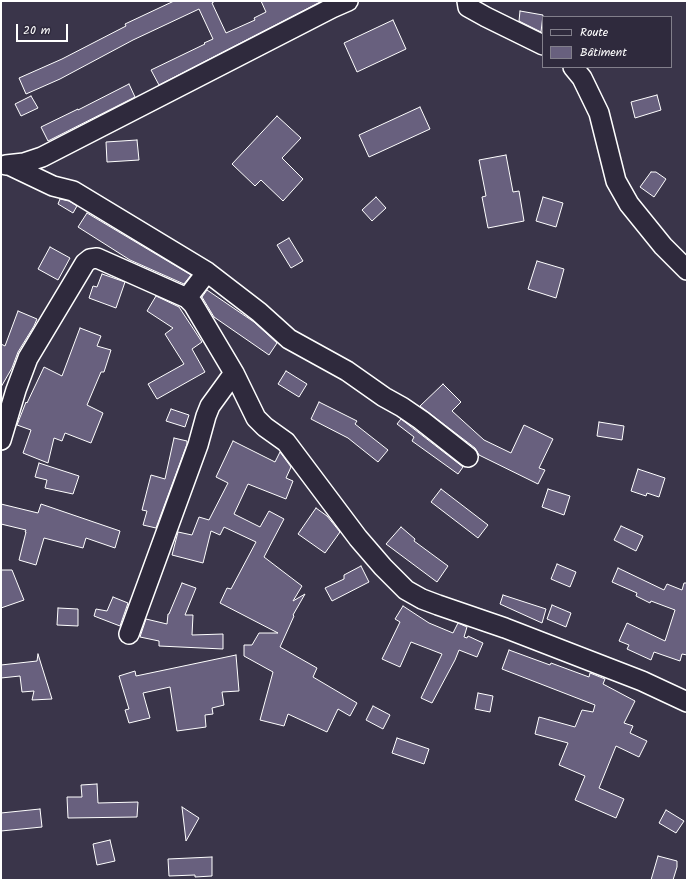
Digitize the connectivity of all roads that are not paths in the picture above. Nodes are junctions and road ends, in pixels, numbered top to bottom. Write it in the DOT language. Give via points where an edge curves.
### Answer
graph roads {
  1 [pos="348,1"];
  2 [pos="463,3"];
  3 [pos="542,45"];
  4 [pos="574,68"];
  5 [pos="5,165"];
  6 [pos="687,270"];
  7 [pos="207,272"];
  8 [pos="187,298"];
  9 [pos="234,373"];
  10 [pos="1,440"];
  11 [pos="468,456"];
  12 [pos="129,634"];
  13 [pos="687,702"];
  1 -- 5 [label="street" via="42,157 24,163"];
  2 -- 3 [label="street"];
  4 -- 6 [label="street" via="582,78 599,113 616,181 629,204 663,246"];
  5 -- 7 [label="street" via="53,186 73,191"];
  7 -- 8 [label="street"];
  7 -- 11 [label="street" via="259,312 289,340 347,371 421,420"];
  8 -- 9 [label="street"];
  8 -- 10 [label="street" via="97,258 90,258 28,358"];
  9 -- 12 [label="street" via="210,406 198,446"];
  9 -- 13 [label="street" via="256,418 286,442 358,538 406,590 438,606 505,628 642,681"];
}
